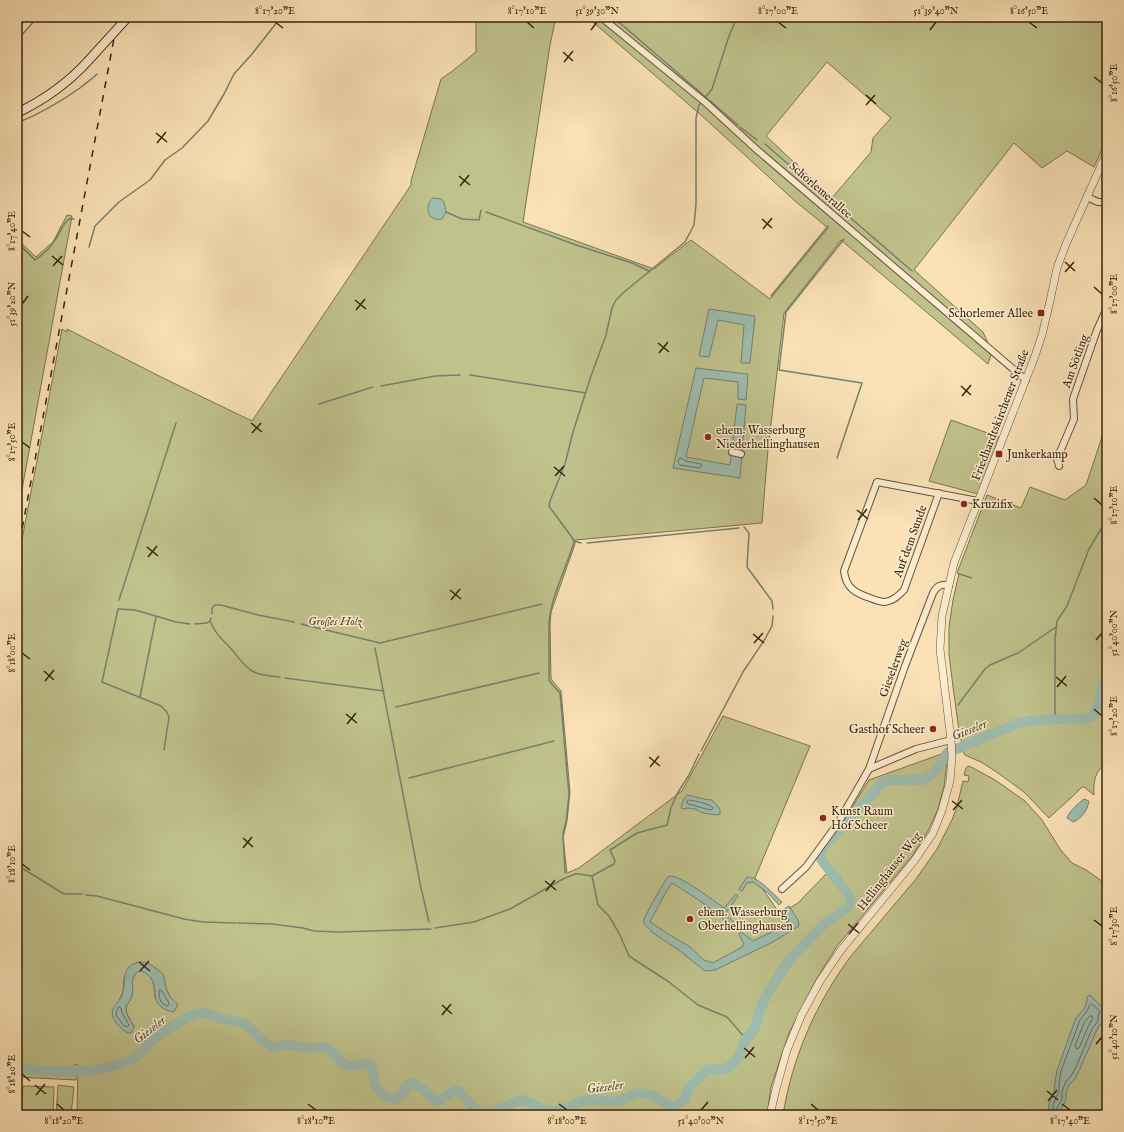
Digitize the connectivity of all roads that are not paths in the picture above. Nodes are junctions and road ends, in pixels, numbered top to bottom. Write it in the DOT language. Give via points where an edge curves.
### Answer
graph roads {
  1 [pos="33,17"];
  2 [pos="128,17"];
  3 [pos="601,17"];
  4 [pos="17,35"];
  5 [pos="17,113"];
  6 [pos="1107,152"];
  7 [pos="1087,197"];
  8 [pos="1107,202"];
  9 [pos="1107,308"];
  10 [pos="1026,380"];
  11 [pos="732,452"];
  12 [pos="742,454"];
  13 [pos="1059,466"];
  14 [pos="939,494"];
  15 [pos="978,501"];
  16 [pos="949,585"];
  17 [pos="951,742"];
  18 [pos="869,769"];
  19 [pos="782,889"];
  20 [pos="770,1115"];
  1 -- 4 [label="street"];
  2 -- 5 [label="main road, bridge" via="59,89"];
  3 -- 10 [label="street, Schorlemerallee" via="699,98"];
  6 -- 7 [label="street, Friedhardtskirchener Straße"];
  7 -- 8 [label="street" via="1098,202"];
  7 -- 10 [label="street, Friedhardtskirchener Straße" via="1057,268 1042,335"];
  9 -- 13 [label="street, Am Sötling" via="1072,399 1074,419 1057,459"];
  10 -- 15 [label="street, Friedhardtskirchener Straße"];
  11 -- 12 [label="street"];
  14 -- 14 [label="street, Auf dem Sunde" via="904,590 896,598 884,602 858,594 851,589 844,571 877,482"];
  14 -- 15 [label="street"];
  15 -- 16 [label="street, Friedhardtskirchener Straße" via="954,563"];
  16 -- 17 [label="street, Friedhardtskirchener Straße" via="942,616 940,649"];
  16 -- 18 [label="street, Gieselerweg" via="942,584 932,593"];
  17 -- 18 [label="street" via="916,749"];
  17 -- 20 [label="street, Hellinghäuser Weg" via="950,781 932,833 914,861 841,950 820,981 802,1014 787,1050"];
  18 -- 19 [label="street, Gieselerweg" via="825,842 806,867"];
}
